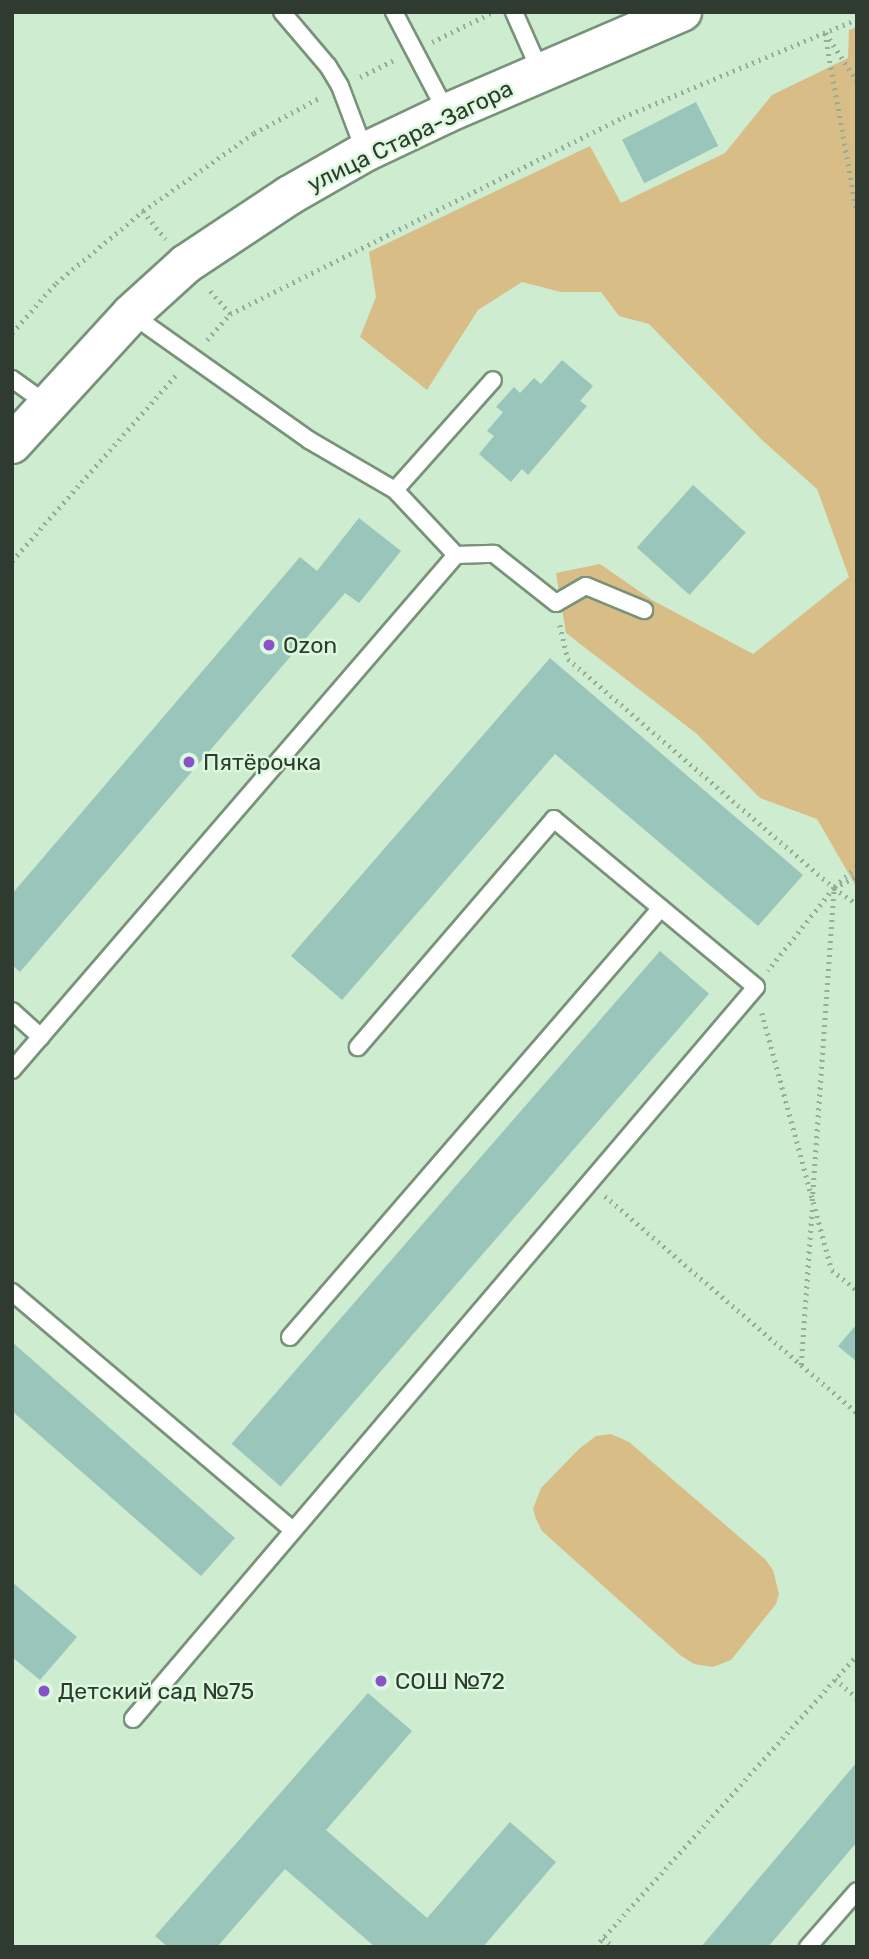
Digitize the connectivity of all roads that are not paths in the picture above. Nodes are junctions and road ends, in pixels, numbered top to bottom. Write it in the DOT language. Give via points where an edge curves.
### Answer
graph roads {
  1 [pos="282,12"];
  2 [pos="394,12"];
  3 [pos="514,12"];
  4 [pos="682,12"];
  5 [pos="541,73"];
  6 [pos="447,113"];
  7 [pos="365,152"];
  8 [pos="131,314"];
  9 [pos="12,379"];
  10 [pos="493,380"];
  11 [pos="47,404"];
  12 [pos="12,444"];
  13 [pos="395,490"];
  14 [pos="456,555"];
  15 [pos="643,610"];
  16 [pos="661,908"];
  17 [pos="12,1011"];
  18 [pos="41,1037"];
  19 [pos="358,1047"];
  20 [pos="12,1070"];
  21 [pos="12,1292"];
  22 [pos="290,1337"];
  23 [pos="293,1530"];
  24 [pos="133,1719"];
  25 [pos="857,1891"];
  26 [pos="808,1947"];
  1 -- 7 [label="lane" via="340,86"];
  2 -- 6 [label="lane"];
  3 -- 5 [label="lane"];
  4 -- 5 [label="main road, улица Стара-Загора"];
  5 -- 6 [label="main road, улица Стара-Загора"];
  6 -- 7 [label="main road, улица Стара-Загора"];
  7 -- 8 [label="main road, улица Стара-Загора" via="186,264"];
  8 -- 11 [label="main road, улица Стара-Загора"];
  8 -- 13 [label="lane" via="309,440"];
  9 -- 11 [label="lane"];
  10 -- 13 [label="lane"];
  11 -- 12 [label="main road, улица Стара-Загора"];
  13 -- 14 [label="lane"];
  14 -- 15 [label="lane" via="494,554 555,603 586,586"];
  14 -- 18 [label="lane"];
  16 -- 19 [label="lane" via="554,819"];
  16 -- 22 [label="lane"];
  16 -- 23 [label="lane" via="756,987"];
  17 -- 18 [label="lane"];
  18 -- 20 [label="lane"];
  21 -- 23 [label="lane"];
  23 -- 24 [label="lane"];
  25 -- 26 [label="lane"];
}
